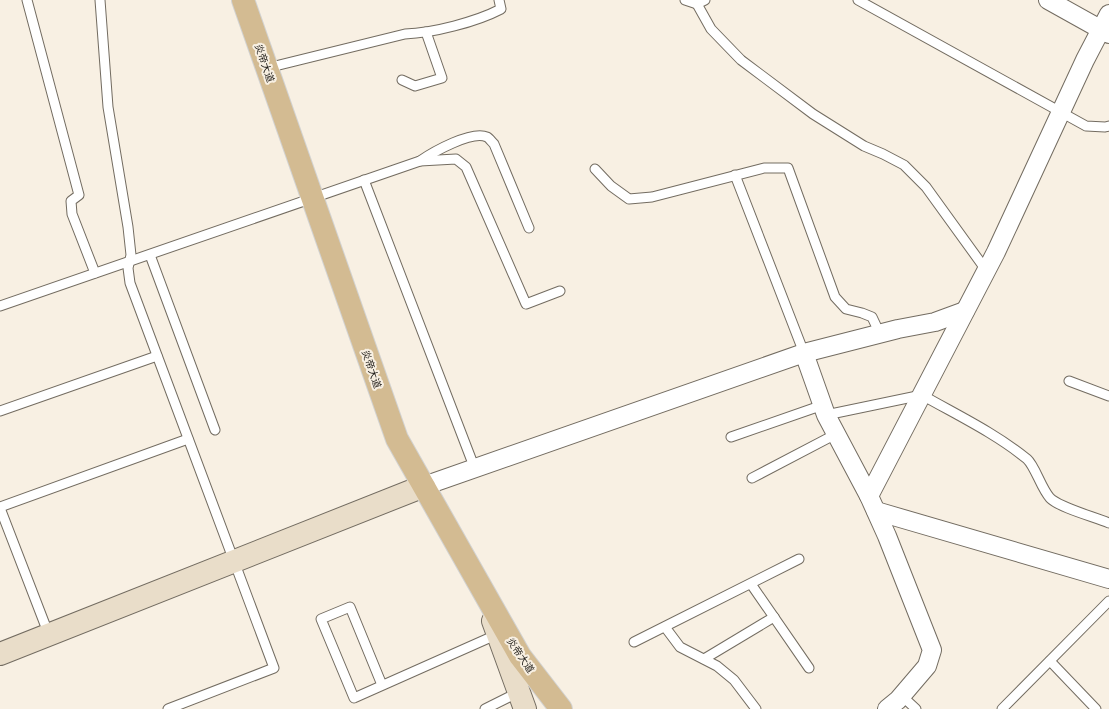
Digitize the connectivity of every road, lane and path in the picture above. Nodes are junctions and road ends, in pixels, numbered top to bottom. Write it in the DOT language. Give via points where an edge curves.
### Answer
graph roads {
  1 [pos="26,0"];
  2 [pos="100,0"];
  3 [pos="243,0"];
  4 [pos="499,0"];
  5 [pos="685,0"];
  6 [pos="858,0"];
  7 [pos="1048,0"];
  8 [pos="701,2"];
  9 [pos="1106,26"];
  10 [pos="426,32"];
  11 [pos="267,68"];
  12 [pos="402,80"];
  13 [pos="1062,111"];
  14 [pos="1109,126"];
  15 [pos="420,161"];
  16 [pos="595,169"];
  17 [pos="735,175"];
  18 [pos="364,180"];
  19 [pos="312,197"];
  20 [pos="529,228"];
  21 [pos="150,255"];
  22 [pos="129,262"];
  23 [pos="986,270"];
  24 [pos="96,273"];
  25 [pos="560,291"];
  26 [pos="0,306"];
  27 [pos="965,311"];
  28 [pos="880,334"];
  29 [pos="804,353"];
  30 [pos="157,356"];
  31 [pos="1069,381"];
  32 [pos="922,395"];
  33 [pos="1109,396"];
  34 [pos="825,410"];
  35 [pos="0,411"];
  36 [pos="215,430"];
  37 [pos="836,434"];
  38 [pos="731,438"];
  39 [pos="188,439"];
  40 [pos="475,469"];
  41 [pos="752,478"];
  42 [pos="424,486"];
  43 [pos="873,504"];
  44 [pos="0,508"];
  45 [pos="1109,523"];
  46 [pos="800,559"];
  47 [pos="234,562"];
  48 [pos="1109,579"];
  49 [pos="751,584"];
  50 [pos="482,590"];
  51 [pos="1109,601"];
  52 [pos="774,617"];
  53 [pos="665,627"];
  54 [pos="498,634"];
  55 [pos="49,635"];
  56 [pos="634,642"];
  57 [pos="0,654"];
  58 [pos="704,659"];
  59 [pos="1050,661"];
  60 [pos="809,668"];
  61 [pos="382,686"];
  62 [pos="902,696"];
  63 [pos="522,701"];
  64 [pos="168,709"];
  65 [pos="485,709"];
  66 [pos="561,709"];
  67 [pos="756,709"];
  68 [pos="888,709"];
  69 [pos="916,709"];
  70 [pos="1002,709"];
  71 [pos="1096,709"];
  1 -- 24 [label="lane" via="79,195 71,201 72,214"];
  2 -- 22 [label="lane" via="108,107 128,227 131,255"];
  3 -- 11 [label="main road, 炎帝大道"];
  4 -- 10 [label="lane" via="501,9 489,16"];
  5 -- 8 [label="lane"];
  6 -- 13 [label="lane"];
  7 -- 9 [label="street"];
  8 -- 23 [label="lane" via="711,28 741,60 826,122 864,146 904,165 926,187"];
  9 -- 13 [label="street"];
  10 -- 11 [label="lane" via="405,34"];
  10 -- 12 [label="lane" via="442,78 415,86"];
  11 -- 19 [label="main road, 炎帝大道"];
  13 -- 14 [label="lane" via="1086,126"];
  13 -- 23 [label="street"];
  15 -- 18 [label="lane"];
  15 -- 20 [label="lane" via="450,144 476,135 488,137 494,144"];
  15 -- 25 [label="lane" via="456,159 466,167 526,304"];
  16 -- 17 [label="lane" via="611,186 629,199 652,197"];
  17 -- 28 [label="lane" via="764,168 788,168 835,297 846,309 862,312 872,318"];
  17 -- 29 [label="lane"];
  18 -- 19 [label="lane"];
  18 -- 40 [label="lane"];
  19 -- 21 [label="lane"];
  19 -- 42 [label="main road, 炎帝大道" via="397,439"];
  21 -- 22 [label="lane"];
  21 -- 36 [label="lane"];
  22 -- 24 [label="lane"];
  22 -- 30 [label="lane" via="130,283"];
  23 -- 27 [label="street"];
  24 -- 26 [label="lane"];
  27 -- 28 [label="street" via="935,322"];
  27 -- 32 [label="street"];
  28 -- 29 [label="street"];
  29 -- 34 [label="street"];
  29 -- 40 [label="street"];
  30 -- 35 [label="lane"];
  30 -- 39 [label="lane"];
  31 -- 33 [label="lane"];
  32 -- 34 [label="lane"];
  32 -- 43 [label="street"];
  32 -- 45 [label="lane" via="1009,445 1029,460 1050,498 1060,505"];
  34 -- 37 [label="street"];
  34 -- 38 [label="lane"];
  37 -- 41 [label="lane"];
  37 -- 43 [label="street"];
  39 -- 44 [label="lane"];
  39 -- 47 [label="lane"];
  40 -- 42 [label="street"];
  42 -- 47 [label="main road"];
  42 -- 50 [label="main road, 炎帝大道"];
  43 -- 48 [label="street"];
  43 -- 62 [label="street" via="932,650 927,666"];
  44 -- 55 [label="lane"];
  46 -- 49 [label="lane"];
  47 -- 55 [label="main road"];
  47 -- 64 [label="lane" via="274,668"];
  49 -- 52 [label="lane"];
  49 -- 53 [label="lane"];
  50 -- 54 [label="main road"];
  50 -- 66 [label="main road, 炎帝大道" via="520,656"];
  51 -- 59 [label="lane"];
  52 -- 58 [label="lane"];
  52 -- 60 [label="lane"];
  53 -- 56 [label="lane"];
  53 -- 58 [label="lane" via="680,646"];
  54 -- 61 [label="lane"];
  54 -- 63 [label="main road"];
  55 -- 57 [label="main road"];
  58 -- 67 [label="lane" via="734,680"];
  59 -- 70 [label="lane"];
  59 -- 71 [label="lane"];
  61 -- 61 [label="lane" via="354,698 321,619 350,607"];
  62 -- 68 [label="street"];
  62 -- 69 [label="lane"];
  63 -- 65 [label="lane"];
}
